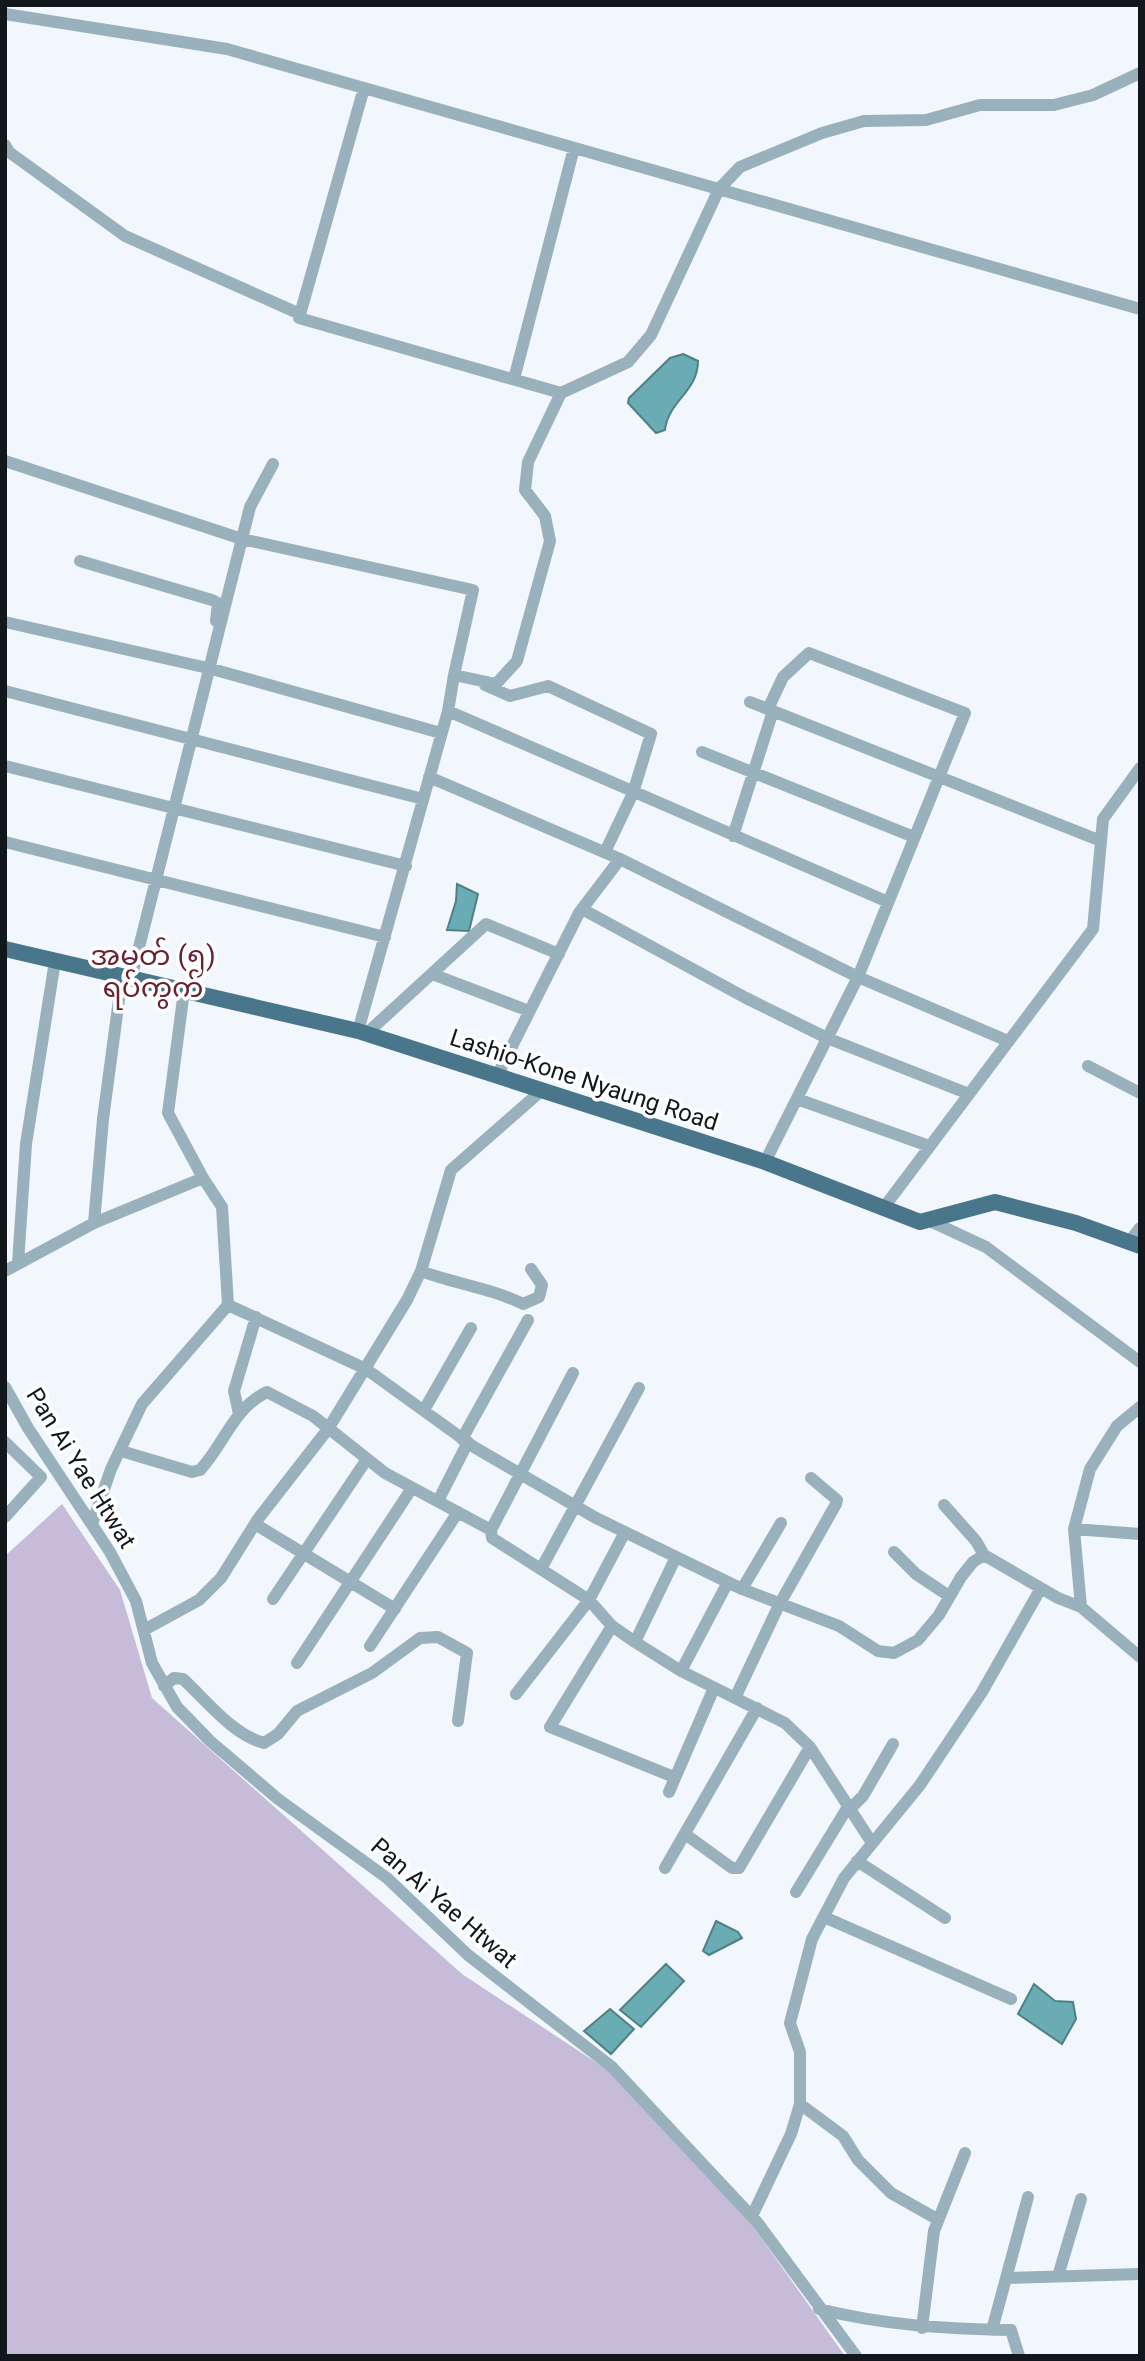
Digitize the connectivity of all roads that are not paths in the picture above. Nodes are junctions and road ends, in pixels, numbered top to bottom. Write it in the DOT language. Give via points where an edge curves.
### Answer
graph roads {
  1 [pos="5,14"];
  2 [pos="1140,73"];
  3 [pos="364,88"];
  4 [pos="5,145"];
  5 [pos="574,148"];
  6 [pos="719,189"];
  7 [pos="1140,309"];
  8 [pos="300,314"];
  9 [pos="514,379"];
  10 [pos="561,393"];
  11 [pos="5,461"];
  12 [pos="273,464"];
  13 [pos="242,539"];
  14 [pos="80,561"];
  15 [pos="5,622"];
  16 [pos="212,669"];
  17 [pos="454,675"];
  18 [pos="476,682"];
  19 [pos="5,691"];
  20 [pos="750,702"];
  21 [pos="770,710"];
  22 [pos="448,711"];
  23 [pos="441,733"];
  24 [pos="191,740"];
  25 [pos="702,752"];
  26 [pos="5,766"];
  27 [pos="1140,768"];
  28 [pos="753,773"];
  29 [pos="938,776"];
  30 [pos="429,777"];
  31 [pos="633,793"];
  32 [pos="423,799"];
  33 [pos="173,807"];
  34 [pos="733,836"];
  35 [pos="914,837"];
  36 [pos="1101,841"];
  37 [pos="5,842"];
  38 [pos="605,852"];
  39 [pos="620,859"];
  40 [pos="406,866"];
  41 [pos="156,880"];
  42 [pos="888,902"];
  43 [pos="582,909"];
  44 [pos="385,937"];
  45 [pos="5,949"];
  46 [pos="559,954"];
  47 [pos="55,961"];
  48 [pos="432,974"];
  49 [pos="858,977"];
  50 [pos="127,978"];
  51 [pos="184,991"];
  52 [pos="530,1011"];
  53 [pos="362,1032"];
  54 [pos="827,1038"];
  55 [pos="1008,1041"];
  56 [pos="1088,1066"];
  57 [pos="496,1076"];
  58 [pos="541,1091"];
  59 [pos="1140,1093"];
  60 [pos="969,1094"];
  61 [pos="797,1099"];
  62 [pos="929,1146"];
  63 [pos="765,1162"];
  64 [pos="202,1178"];
  65 [pos="884,1206"];
  66 [pos="929,1220"];
  67 [pos="94,1223"];
  68 [pos="1140,1228"];
  69 [pos="1134,1244"];
  70 [pos="18,1263"];
  71 [pos="530,1269"];
  72 [pos="5,1271"];
  73 [pos="421,1271"];
  74 [pos="229,1305"];
  75 [pos="256,1317"];
  76 [pos="528,1320"];
  77 [pos="471,1328"];
  78 [pos="1140,1362"];
  79 [pos="366,1369"];
  80 [pos="573,1373"];
  81 [pos="639,1388"];
  82 [pos="7,1397"];
  83 [pos="1140,1407"];
  84 [pos="424,1410"];
  85 [pos="239,1413"];
  86 [pos="328,1429"];
  87 [pos="465,1441"];
  88 [pos="5,1442"];
  89 [pos="121,1451"];
  90 [pos="367,1459"];
  91 [pos="523,1474"];
  92 [pos="811,1478"];
  93 [pos="412,1488"];
  94 [pos="438,1502"];
  95 [pos="577,1505"];
  96 [pos="944,1505"];
  97 [pos="458,1512"];
  98 [pos="6,1515"];
  99 [pos="781,1523"];
  100 [pos="92,1524"];
  101 [pos="255,1524"];
  102 [pos="1074,1529"];
  103 [pos="491,1530"];
  104 [pos="625,1532"];
  105 [pos="1140,1534"];
  106 [pos="894,1552"];
  107 [pos="305,1555"];
  108 [pos="984,1555"];
  109 [pos="676,1557"];
  110 [pos="541,1569"];
  111 [pos="728,1581"];
  112 [pos="351,1584"];
  113 [pos="1041,1588"];
  114 [pos="742,1589"];
  115 [pos="950,1596"];
  116 [pos="273,1600"];
  117 [pos="589,1600"];
  118 [pos="779,1605"];
  119 [pos="1081,1607"];
  120 [pos="395,1609"];
  121 [pos="612,1626"];
  122 [pos="144,1630"];
  123 [pos="635,1642"];
  124 [pos="370,1646"];
  125 [pos="1140,1657"];
  126 [pos="297,1662"];
  127 [pos="681,1671"];
  128 [pos="164,1686"];
  129 [pos="714,1688"];
  130 [pos="516,1694"];
  131 [pos="735,1698"];
  132 [pos="757,1708"];
  133 [pos="458,1721"];
  134 [pos="893,1744"];
  135 [pos="810,1747"];
  136 [pos="674,1777"];
  137 [pos="669,1792"];
  138 [pos="850,1806"];
  139 [pos="685,1834"];
  140 [pos="872,1843"];
  141 [pos="857,1861"];
  142 [pos="665,1868"];
  143 [pos="796,1892"];
  144 [pos="824,1917"];
  145 [pos="945,1918"];
  146 [pos="1011,1999"];
  147 [pos="800,2104"];
  148 [pos="965,2153"];
  149 [pos="1028,2197"];
  150 [pos="1081,2199"];
  151 [pos="752,2216"];
  152 [pos="937,2220"];
  153 [pos="1140,2274"];
  154 [pos="1058,2276"];
  155 [pos="1006,2278"];
  156 [pos="819,2309"];
  157 [pos="922,2328"];
  158 [pos="992,2330"];
  159 [pos="856,2356"];
  160 [pos="1019,2356"];
  1 -- 3 [label="street" via="227,49"];
  2 -- 6 [label="street" via="1093,96 1054,105 980,105 926,120 864,121 822,132 740,167"];
  3 -- 5 [label="street"];
  3 -- 8 [label="street"];
  4 -- 8 [label="street" via="125,236"];
  5 -- 6 [label="street"];
  5 -- 9 [label="street"];
  6 -- 7 [label="street"];
  6 -- 10 [label="street" via="651,335 628,362"];
  8 -- 9 [label="street" via="299,318"];
  9 -- 10 [label="street"];
  10 -- 18 [label="street" via="528,462 525,490 545,516 550,541 517,661 496,684"];
  11 -- 13 [label="street"];
  12 -- 13 [label="street" via="250,507"];
  13 -- 16 [label="street"];
  13 -- 17 [label="street" via="473,590"];
  14 -- 16 [label="street" via="218,603 210,649"];
  15 -- 16 [label="street"];
  16 -- 23 [label="street"];
  16 -- 24 [label="street"];
  17 -- 18 [label="street"];
  17 -- 22 [label="street"];
  18 -- 31 [label="street" via="510,696 548,687 651,734"];
  19 -- 24 [label="street"];
  20 -- 21 [label="street"];
  21 -- 28 [label="street"];
  21 -- 29 [label="street"];
  21 -- 29 [label="street" via="783,677 809,653 965,713"];
  22 -- 23 [label="street"];
  22 -- 31 [label="street"];
  23 -- 30 [label="street"];
  24 -- 32 [label="street"];
  24 -- 33 [label="street"];
  25 -- 28 [label="street"];
  26 -- 33 [label="street"];
  27 -- 36 [label="street" via="1103,819"];
  28 -- 34 [label="street"];
  28 -- 35 [label="street"];
  29 -- 35 [label="street"];
  29 -- 36 [label="street"];
  30 -- 32 [label="street"];
  30 -- 38 [label="street"];
  31 -- 34 [label="street"];
  31 -- 38 [label="street"];
  32 -- 40 [label="street"];
  33 -- 40 [label="street"];
  33 -- 41 [label="street"];
  34 -- 42 [label="street"];
  35 -- 42 [label="street"];
  36 -- 55 [label="street" via="1093,929"];
  37 -- 41 [label="street"];
  38 -- 39 [label="street"];
  39 -- 43 [label="street"];
  39 -- 49 [label="street"];
  40 -- 44 [label="street"];
  41 -- 44 [label="street"];
  41 -- 50 [label="street"];
  42 -- 49 [label="street"];
  43 -- 46 [label="street"];
  43 -- 54 [label="street"];
  44 -- 53 [label="street"];
  45 -- 47 [label="main road, Lashio-Kone Nyaung Road"];
  46 -- 48 [label="street" via="486,924"];
  46 -- 52 [label="street"];
  47 -- 50 [label="main road, Lashio-Kone Nyaung Road"];
  47 -- 70 [label="street" via="26,1144"];
  48 -- 52 [label="street"];
  48 -- 53 [label="street"];
  49 -- 54 [label="street"];
  49 -- 55 [label="street"];
  50 -- 51 [label="main road, Lashio-Kone Nyaung Road"];
  50 -- 67 [label="street" via="103,1119"];
  51 -- 53 [label="main road, Lashio-Kone Nyaung Road"];
  51 -- 64 [label="street" via="168,1113"];
  52 -- 57 [label="street"];
  53 -- 57 [label="main road, Lashio-Kone Nyaung Road"];
  54 -- 60 [label="street"];
  54 -- 61 [label="street"];
  55 -- 60 [label="street"];
  56 -- 59 [label="street"];
  57 -- 58 [label="main road, Lashio-Kone Nyaung Road"];
  58 -- 63 [label="main road, Lashio-Kone Nyaung Road"];
  58 -- 73 [label="street" via="451,1170"];
  60 -- 62 [label="street"];
  61 -- 62 [label="street"];
  61 -- 63 [label="street"];
  62 -- 65 [label="street"];
  63 -- 65 [label="main road, Lashio-Kone Nyaung Road"];
  64 -- 67 [label="street"];
  64 -- 74 [label="street" via="222,1207"];
  65 -- 66 [label="main road, Lashio-Kone Nyaung Road" via="920,1222"];
  66 -- 69 [label="main road, Lashio-Kone Nyaung Road" via="995,1202"];
  66 -- 78 [label="street" via="986,1247"];
  67 -- 70 [label="street"];
  68 -- 69 [label="street"];
  70 -- 72 [label="street"];
  71 -- 73 [label="street" via="542,1285 539,1297 523,1304"];
  73 -- 79 [label="street"];
  74 -- 75 [label="street"];
  74 -- 89 [label="street" via="142,1404"];
  75 -- 79 [label="street"];
  75 -- 85 [label="street" via="234,1391"];
  76 -- 87 [label="street"];
  77 -- 84 [label="street"];
  79 -- 84 [label="street"];
  79 -- 86 [label="street"];
  80 -- 91 [label="street"];
  81 -- 95 [label="street"];
  82 -- 100 [label="street, Pan Ai Yae Htwat"];
  83 -- 102 [label="street" via="1117,1426 1090,1469"];
  84 -- 87 [label="street"];
  85 -- 86 [label="street" via="267,1392"];
  85 -- 89 [label="street" via="200,1470 192,1472"];
  86 -- 90 [label="street"];
  86 -- 101 [label="street"];
  87 -- 91 [label="street"];
  87 -- 94 [label="street"];
  88 -- 98 [label="street" via="41,1477"];
  89 -- 100 [label="street"];
  90 -- 93 [label="street"];
  90 -- 107 [label="street"];
  91 -- 95 [label="street"];
  91 -- 103 [label="street"];
  92 -- 118 [label="street" via="837,1500"];
  93 -- 94 [label="street"];
  93 -- 112 [label="street"];
  94 -- 97 [label="street"];
  95 -- 104 [label="street"];
  95 -- 110 [label="street"];
  96 -- 108 [label="street"];
  97 -- 103 [label="street"];
  97 -- 120 [label="street"];
  99 -- 114 [label="street"];
  100 -- 122 [label="street, Pan Ai Yae Htwat" via="136,1601"];
  101 -- 107 [label="street"];
  101 -- 122 [label="street" via="221,1578 200,1600"];
  102 -- 105 [label="street"];
  102 -- 119 [label="street"];
  103 -- 110 [label="street" via="492,1538"];
  104 -- 109 [label="street"];
  104 -- 117 [label="street"];
  106 -- 115 [label="street" via="916,1574"];
  107 -- 112 [label="street"];
  107 -- 116 [label="street"];
  108 -- 113 [label="street"];
  108 -- 115 [label="street" via="973,1562"];
  109 -- 111 [label="street"];
  109 -- 123 [label="street"];
  110 -- 117 [label="street"];
  111 -- 114 [label="street"];
  111 -- 127 [label="street"];
  112 -- 120 [label="street"];
  112 -- 126 [label="street"];
  113 -- 119 [label="street"];
  113 -- 140 [label="street" via="982,1692 920,1785"];
  114 -- 118 [label="street"];
  115 -- 118 [label="street" via="918,1640 894,1653 878,1651 803,1610"];
  117 -- 121 [label="street"];
  117 -- 130 [label="street"];
  118 -- 131 [label="street"];
  119 -- 125 [label="street"];
  120 -- 124 [label="street"];
  121 -- 123 [label="street"];
  121 -- 136 [label="street" via="550,1727"];
  122 -- 128 [label="street, Pan Ai Yae Htwat" via="152,1663"];
  123 -- 127 [label="street"];
  127 -- 129 [label="street"];
  128 -- 133 [label="street" via="174,1678 183,1679 237,1731 264,1743 297,1711 372,1673 420,1639 438,1637 467,1653"];
  128 -- 151 [label="street, Pan Ai Yae Htwat" via="177,1707 210,1741 278,1799 387,1878 468,1955 612,2067"];
  129 -- 131 [label="street"];
  129 -- 136 [label="street"];
  131 -- 132 [label="street"];
  132 -- 135 [label="street" via="785,1723"];
  132 -- 139 [label="street"];
  134 -- 138 [label="street" via="863,1796"];
  135 -- 138 [label="street"];
  135 -- 139 [label="street" via="739,1868 732,1868"];
  136 -- 137 [label="street"];
  138 -- 140 [label="street"];
  138 -- 143 [label="street"];
  139 -- 142 [label="street"];
  140 -- 141 [label="street"];
  141 -- 144 [label="street"];
  141 -- 145 [label="street"];
  144 -- 146 [label="street"];
  144 -- 147 [label="street" via="812,1939 790,2023 800,2052"];
  147 -- 151 [label="street" via="791,2134"];
  147 -- 152 [label="street" via="844,2136 858,2160 891,2193"];
  148 -- 152 [label="street"];
  149 -- 155 [label="street"];
  150 -- 154 [label="street"];
  151 -- 156 [label="street, Pan Ai Yae Htwat"];
  152 -- 157 [label="street"];
  153 -- 154 [label="street"];
  154 -- 155 [label="street"];
  155 -- 158 [label="street"];
  156 -- 157 [label="street"];
  156 -- 159 [label="street, Pan Ai Yae Htwat"];
  157 -- 158 [label="street"];
  158 -- 160 [label="street" via="1011,2330"];
}
